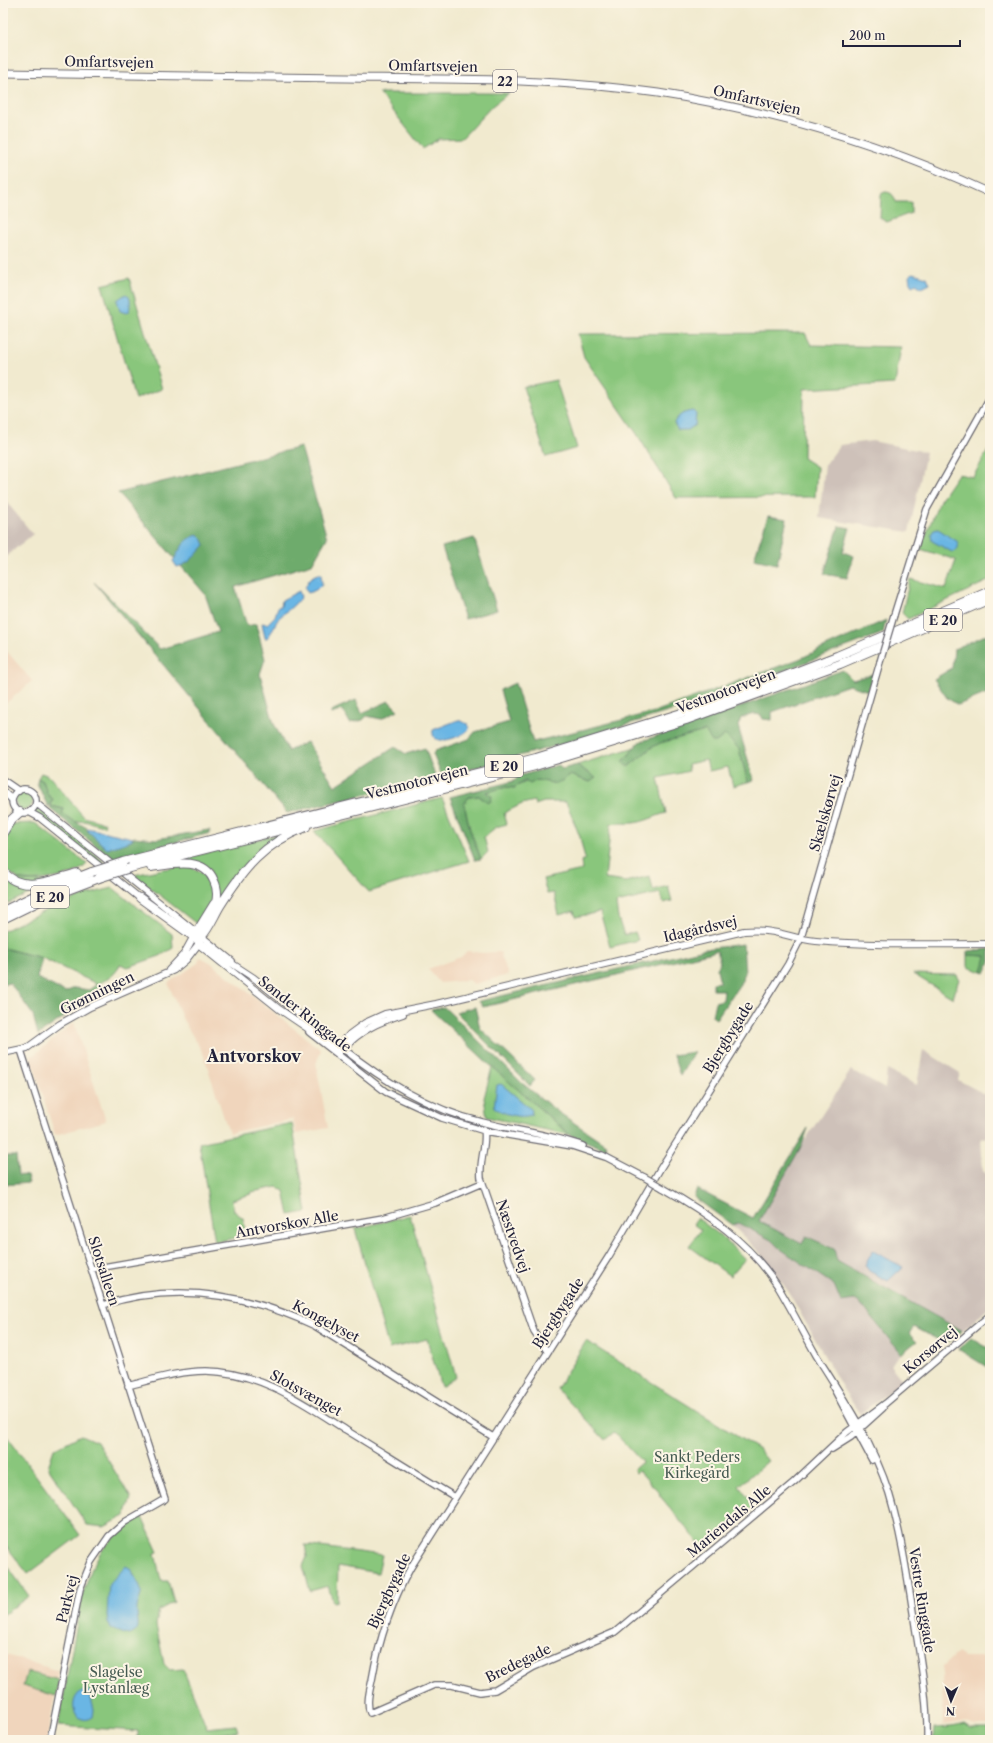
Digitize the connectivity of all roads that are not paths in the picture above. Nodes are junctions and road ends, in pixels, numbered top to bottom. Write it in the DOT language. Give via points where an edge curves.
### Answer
graph roads {
  1 [pos="3,73"];
  2 [pos="990,193"];
  3 [pos="990,397"];
  4 [pos="990,587"];
  5 [pos="990,591"];
  6 [pos="988,600"];
  7 [pos="921,621"];
  8 [pos="3,780"];
  9 [pos="3,791"];
  10 [pos="19,791"];
  11 [pos="36,803"];
  12 [pos="15,806"];
  13 [pos="352,811"];
  14 [pos="29,812"];
  15 [pos="3,826"];
  16 [pos="3,833"];
  17 [pos="131,869"];
  18 [pos="3,871"];
  19 [pos="91,871"];
  20 [pos="140,898"];
  21 [pos="3,911"];
  22 [pos="3,919"];
  23 [pos="197,938"];
  24 [pos="801,938"];
  25 [pos="990,944"];
  26 [pos="161,976"];
  27 [pos="279,1009"];
  28 [pos="340,1048"];
  29 [pos="21,1050"];
  30 [pos="3,1053"];
  31 [pos="339,1056"];
  32 [pos="483,1122"];
  33 [pos="485,1131"];
  34 [pos="605,1157"];
  35 [pos="482,1183"];
  36 [pos="92,1269"];
  37 [pos="103,1305"];
  38 [pos="990,1315"];
  39 [pos="547,1351"];
  40 [pos="815,1353"];
  41 [pos="128,1386"];
  42 [pos="857,1428"];
  43 [pos="493,1437"];
  44 [pos="878,1466"];
  45 [pos="455,1497"];
  46 [pos="166,1499"];
  47 [pos="645,1608"];
  48 [pos="370,1713"];
  49 [pos="50,1740"];
  50 [pos="927,1740"];
  1 -- 2 [label="main road, Omfartsvejen / 22" via="420,79 556,83 623,88 726,105 824,130 902,155"];
  3 -- 24 [label="street, Skælskørvej, bridge" via="927,509 898,592 894,614"];
  4 -- 7 [label="highway"];
  5 -- 7 [label="highway, Vestmotorvejen / E 20"];
  6 -- 13 [label="highway, Vestmotorvejen / E 20" via="840,664 686,720 535,766"];
  7 -- 19 [label="highway, Vestmotorvejen / E 20, bridge" via="762,685 685,712 536,758"];
  8 -- 10 [label="street"];
  9 -- 12 [label="street"];
  10 -- 11 [label="street" via="30,791"];
  10 -- 12 [label="street"];
  11 -- 14 [label="street"];
  11 -- 23 [label="street, Sønder Ringgade"];
  12 -- 14 [label="street"];
  12 -- 15 [label="highway"];
  12 -- 16 [label="highway" via="11,820"];
  13 -- 17 [label="highway, Vestmotorvejen / E 20"];
  13 -- 23 [label="highway" via="291,833 268,847 238,877"];
  14 -- 20 [label="street"];
  17 -- 22 [label="highway, Vestmotorvejen / E 20, bridge" via="101,877"];
  17 -- 23 [label="highway" via="176,863 198,865 212,876 217,892 216,905"];
  18 -- 19 [label="highway" via="14,881 29,884"];
  19 -- 21 [label="highway, Vestmotorvejen / E 20"];
  20 -- 23 [label="highway"];
  23 -- 26 [label="main road, Grønningen" via="178,961"];
  23 -- 26 [label="main road, Grønningen" via="180,966"];
  23 -- 27 [label="main road, Sønder Ringgade"];
  23 -- 28 [label="main road, Sønder Ringgade" via="254,978"];
  24 -- 25 [label="main road, Idagårdsvej" via="886,944"];
  24 -- 28 [label="main road, Idagårdsvej" via="771,930 744,931 375,1018 357,1028"];
  24 -- 39 [label="street, Bjergbygade" via="788,964 605,1262"];
  26 -- 29 [label="main road, Grønningen" via="90,1006"];
  27 -- 28 [label="main road"];
  27 -- 31 [label="street, Sønder Ringgade"];
  28 -- 31 [label="main road"];
  28 -- 32 [label="street, Sønder Ringgade" via="396,1088 436,1107"];
  29 -- 30 [label="main road, Grønningen"];
  29 -- 36 [label="street, Slotsalleen"];
  31 -- 33 [label="street, Sønder Ringgade" via="386,1092 442,1118"];
  32 -- 33 [label="street, Næstvedvej"];
  32 -- 34 [label="street, Sønder Ringgade" via="563,1139"];
  33 -- 34 [label="street, Sønder Ringgade" via="560,1143"];
  33 -- 35 [label="street, Næstvedvej" via="480,1163"];
  34 -- 40 [label="street, Sønder Ringgade, bridge" via="714,1219 753,1255 776,1284"];
  35 -- 36 [label="street, Antvorskov Alle" via="435,1203 383,1218"];
  35 -- 39 [label="street, Næstvedvej" via="534,1332"];
  36 -- 37 [label="street, Slotsalleen"];
  37 -- 41 [label="street, Slotsalleen"];
  37 -- 43 [label="street, Kongelyset" via="143,1295 185,1292 235,1298 278,1310 315,1326"];
  38 -- 42 [label="street, Korsørvej"];
  39 -- 43 [label="street, Bjergbygade"];
  40 -- 42 [label="street, Sønder Ringgade"];
  40 -- 42 [label="street, Sønder Ringgade"];
  41 -- 45 [label="street, Slotsvænget" via="173,1374 192,1372 228,1373 252,1378 285,1392"];
  41 -- 46 [label="street, Slotsalleen"];
  42 -- 44 [label="street, Vestre Ringgade"];
  42 -- 44 [label="street, Vestre Ringgade" via="873,1462"];
  42 -- 47 [label="street, Mariendals Alle"];
  43 -- 45 [label="street, Bjergbygade"];
  44 -- 50 [label="street, Vestre Ringgade" via="894,1512 908,1585 925,1688"];
  45 -- 48 [label="street, Bjergbygade" via="411,1567 388,1614 375,1662 368,1704"];
  46 -- 49 [label="street, Parkvej" via="125,1522 109,1536 90,1562 80,1589"];
  47 -- 48 [label="street, Bredegade" via="610,1635 534,1667 495,1690 480,1692 434,1685"];
}
